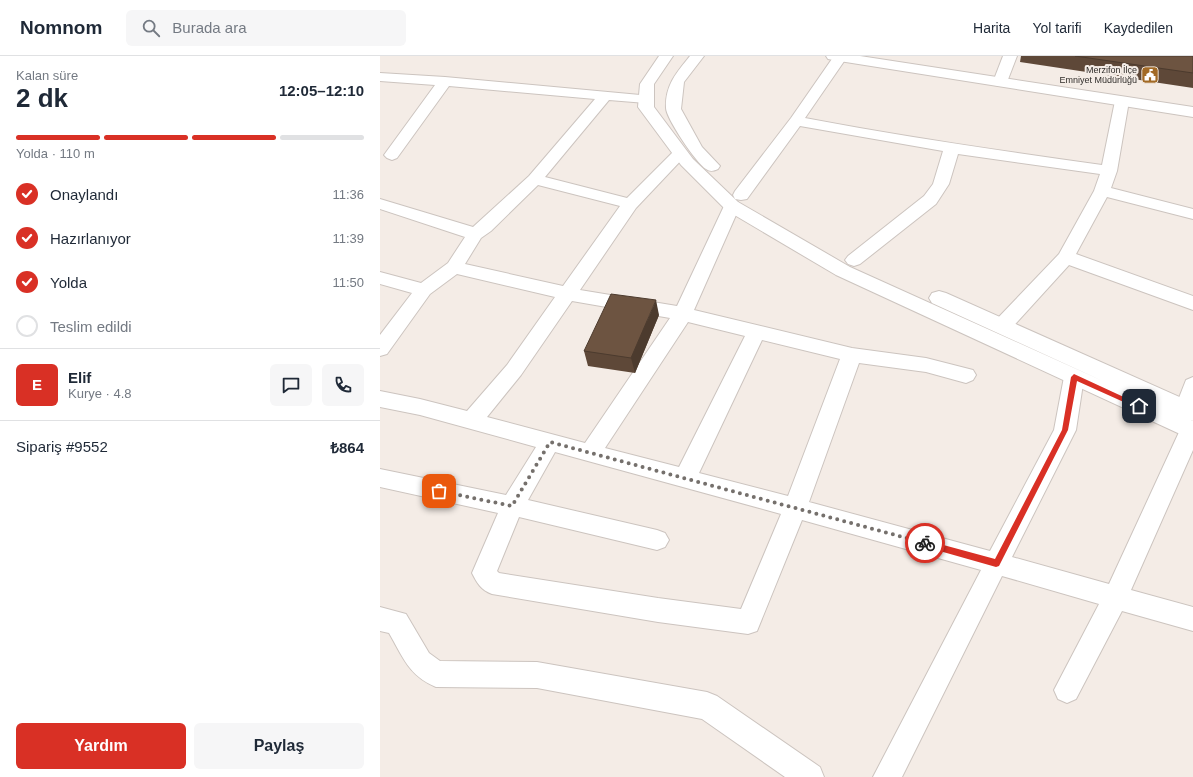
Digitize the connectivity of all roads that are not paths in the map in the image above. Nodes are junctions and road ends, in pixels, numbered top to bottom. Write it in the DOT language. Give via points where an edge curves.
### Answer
graph roads {
  1 [pos="666,56"];
  2 [pos="697,56"];
  3 [pos="836,56"];
  4 [pos="911,56"];
  5 [pos="1010,56"];
  6 [pos="1002,76"];
  7 [pos="380,77"];
  8 [pos="445,81"];
  9 [pos="606,95"];
  10 [pos="1193,98"];
  11 [pos="646,99"];
  12 [pos="1122,101"];
  13 [pos="1193,112"];
  14 [pos="796,121"];
  15 [pos="952,149"];
  16 [pos="680,153"];
  17 [pos="392,155"];
  18 [pos="1109,171"];
  19 [pos="535,179"];
  20 [pos="1102,191"];
  21 [pos="737,201"];
  22 [pos="380,204"];
  23 [pos="630,204"];
  24 [pos="1193,214"];
  25 [pos="475,234"];
  26 [pos="1066,257"];
  27 [pos="854,260"];
  28 [pos="454,267"];
  29 [pos="380,278"];
  30 [pos="424,290"];
  31 [pos="568,294"];
  32 [pos="1193,303"];
  33 [pos="683,314"];
  34 [pos="1002,326"];
  35 [pos="756,333"];
  36 [pos="380,349"];
  37 [pos="852,355"];
  38 [pos="966,375"];
  39 [pos="1074,377"];
  40 [pos="1193,385"];
  41 [pos="380,399"];
  42 [pos="1190,420"];
  43 [pos="471,422"];
  44 [pos="550,442"];
  45 [pos="590,453"];
  46 [pos="380,478"];
  47 [pos="685,478"];
  48 [pos="512,506"];
  49 [pos="795,508"];
  50 [pos="657,540"];
  51 [pos="996,563"];
  52 [pos="1116,597"];
  53 [pos="380,618"];
  54 [pos="1193,618"];
  55 [pos="1067,690"];
  56 [pos="810,777"];
  57 [pos="887,777"];
  1 -- 11 [label="street" via="647,84"];
  2 -- 21 [label="street" via="677,82 674,109 695,149"];
  3 -- 6 [label="street"];
  3 -- 14 [label="street"];
  4 -- 6 [label="street"];
  5 -- 6 [label="street"];
  6 -- 10 [label="street"];
  6 -- 12 [label="street"];
  7 -- 8 [label="street"];
  8 -- 9 [label="street"];
  8 -- 17 [label="street"];
  9 -- 11 [label="street"];
  9 -- 19 [label="street"];
  11 -- 16 [label="street" via="646,107"];
  12 -- 13 [label="street"];
  12 -- 18 [label="street"];
  14 -- 15 [label="street"];
  14 -- 21 [label="street"];
  15 -- 18 [label="street"];
  15 -- 27 [label="street" via="941,184 930,200"];
  16 -- 21 [label="street" via="686,162"];
  16 -- 23 [label="street"];
  18 -- 20 [label="street"];
  19 -- 23 [label="street"];
  19 -- 25 [label="street"];
  20 -- 24 [label="street"];
  20 -- 26 [label="street"];
  21 -- 27 [label="street"];
  21 -- 33 [label="street"];
  21 -- 39 [label="street" via="843,271"];
  22 -- 25 [label="street"];
  23 -- 31 [label="street"];
  25 -- 28 [label="street"];
  26 -- 32 [label="street"];
  26 -- 34 [label="street"];
  27 -- 34 [label="street"];
  28 -- 30 [label="street"];
  28 -- 31 [label="street"];
  29 -- 30 [label="street"];
  30 -- 36 [label="street"];
  31 -- 33 [label="street"];
  31 -- 43 [label="street" via="514,370"];
  33 -- 35 [label="street"];
  33 -- 45 [label="street"];
  34 -- 42 [label="street"];
  35 -- 37 [label="street"];
  35 -- 47 [label="street"];
  37 -- 38 [label="street" via="926,365"];
  37 -- 49 [label="street"];
  39 -- 42 [label="street"];
  39 -- 51 [label="street" via="1065,430"];
  40 -- 42 [label="street"];
  41 -- 43 [label="street"];
  42 -- 52 [label="street"];
  43 -- 44 [label="street"];
  44 -- 45 [label="street"];
  44 -- 48 [label="street"];
  45 -- 47 [label="street"];
  46 -- 48 [label="street"];
  47 -- 49 [label="street"];
  48 -- 49 [label="street" via="484,573 492,583 748,622"];
  48 -- 50 [label="street"];
  49 -- 51 [label="street"];
  51 -- 52 [label="street"];
  51 -- 57 [label="street"];
  52 -- 54 [label="street"];
  52 -- 55 [label="street"];
  53 -- 56 [label="street" via="397,623 420,662 436,674 537,675 707,706"];
}
